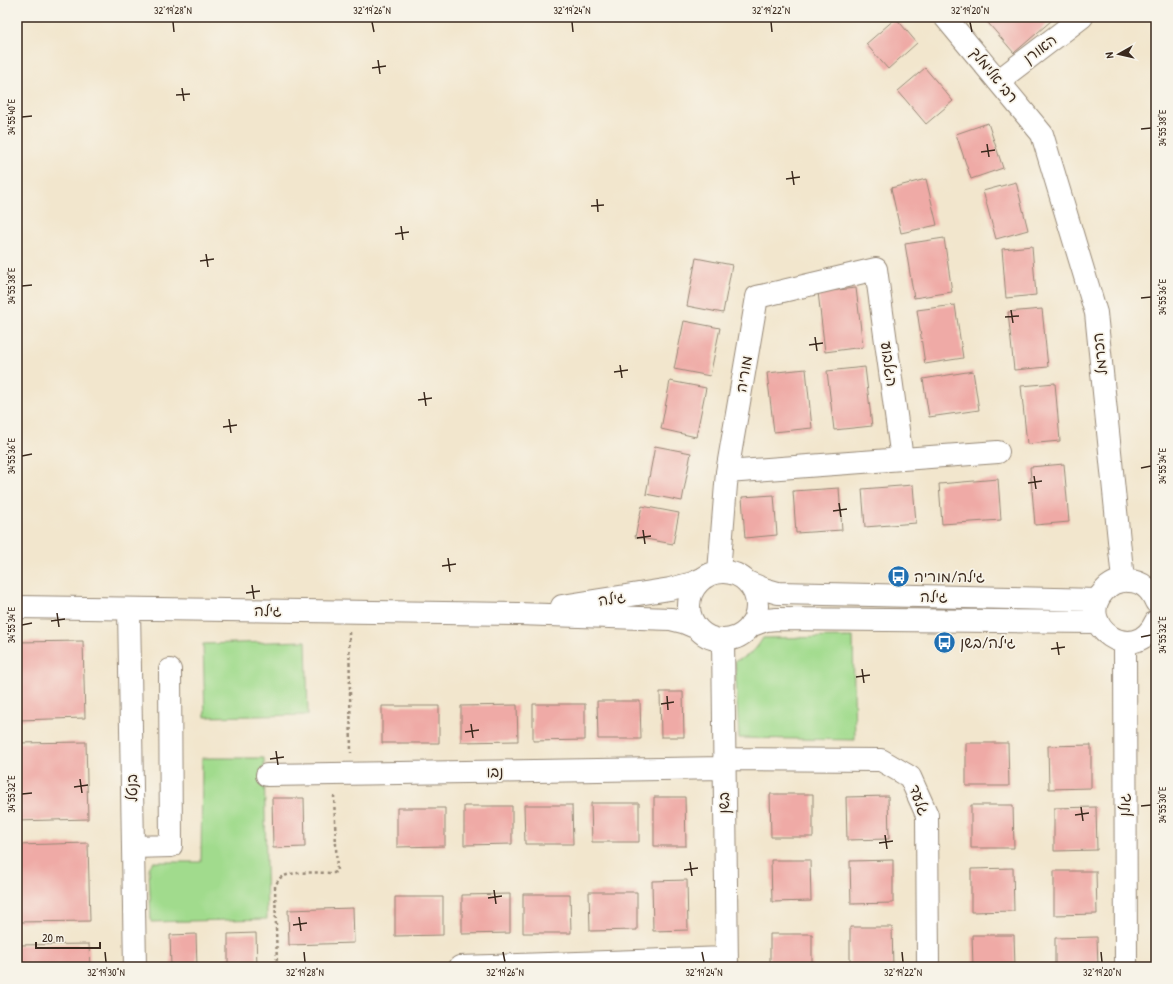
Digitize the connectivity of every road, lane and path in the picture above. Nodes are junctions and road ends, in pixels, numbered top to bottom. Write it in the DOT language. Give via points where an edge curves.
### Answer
graph roads {
  1 [pos="945,17"];
  2 [pos="1082,17"];
  3 [pos="998,81"];
  4 [pos="1042,134"];
  5 [pos="876,269"];
  6 [pos="998,452"];
  7 [pos="902,459"];
  8 [pos="727,472"];
  9 [pos="711,575"];
  10 [pos="1123,580"];
  11 [pos="747,582"];
  12 [pos="1098,600"];
  13 [pos="1156,602"];
  14 [pos="17,607"];
  15 [pos="129,609"];
  16 [pos="349,612"];
  17 [pos="518,614"];
  18 [pos="1098,622"];
  19 [pos="750,626"];
  20 [pos="1154,627"];
  21 [pos="697,628"];
  22 [pos="722,640"];
  23 [pos="1125,642"];
  24 [pos="170,670"];
  25 [pos="724,764"];
  26 [pos="342,774"];
  27 [pos="267,775"];
  28 [pos="133,847"];
  29 [pos="726,963"];
  30 [pos="135,967"];
  31 [pos="277,967"];
  32 [pos="460,967"];
  33 [pos="928,967"];
  34 [pos="1126,967"];
  1 -- 3 [label="street, רבי אלימלך"];
  2 -- 3 [label="street, האורן"];
  3 -- 4 [label="street, רבי אלימלך"];
  4 -- 10 [label="street, הכרמל" via="1096,313"];
  5 -- 7 [label="street, הגלבוע"];
  5 -- 8 [label="street, מוריה" via="757,297"];
  6 -- 7 [label="street"];
  7 -- 8 [label="street"];
  8 -- 9 [label="street, מוריה"];
  9 -- 11 [label="street" via="730,572"];
  9 -- 17 [label="street, גילה" via="670,589"];
  9 -- 21 [label="street" via="696,585 690,600 691,616"];
  10 -- 12 [label="street" via="1108,587"];
  10 -- 13 [label="street" via="1140,583 1153,595"];
  11 -- 12 [label="street, גילה" via="778,593"];
  11 -- 19 [label="street" via="754,591 757,601 757,612"];
  12 -- 18 [label="street"];
  14 -- 15 [label="street, גילה"];
  15 -- 16 [label="street, גילה"];
  15 -- 28 [label="street, בנטל"];
  16 -- 17 [label="street, גילה"];
  16 -- 26 [label="path"];
  17 -- 21 [label="street, גילה" via="671,619"];
  18 -- 19 [label="street, גילה" via="777,619"];
  18 -- 23 [label="street" via="1108,636"];
  19 -- 22 [label="street" via="738,636"];
  20 -- 23 [label="street" via="1144,637"];
  21 -- 22 [label="street" via="707,636"];
  22 -- 25 [label="street, בשן"];
  23 -- 34 [label="street, גולן"];
  24 -- 28 [label="street" via="171,846"];
  25 -- 26 [label="street, נבו"];
  25 -- 29 [label="street, בשן"];
  25 -- 33 [label="street, גלעד" via="881,760 910,777 926,815"];
  26 -- 27 [label="street, נבו"];
  26 -- 31 [label="path" via="337,871 285,876 279,879 275,886"];
  28 -- 30 [label="street, בנטל"];
  29 -- 32 [label="street"];
}
